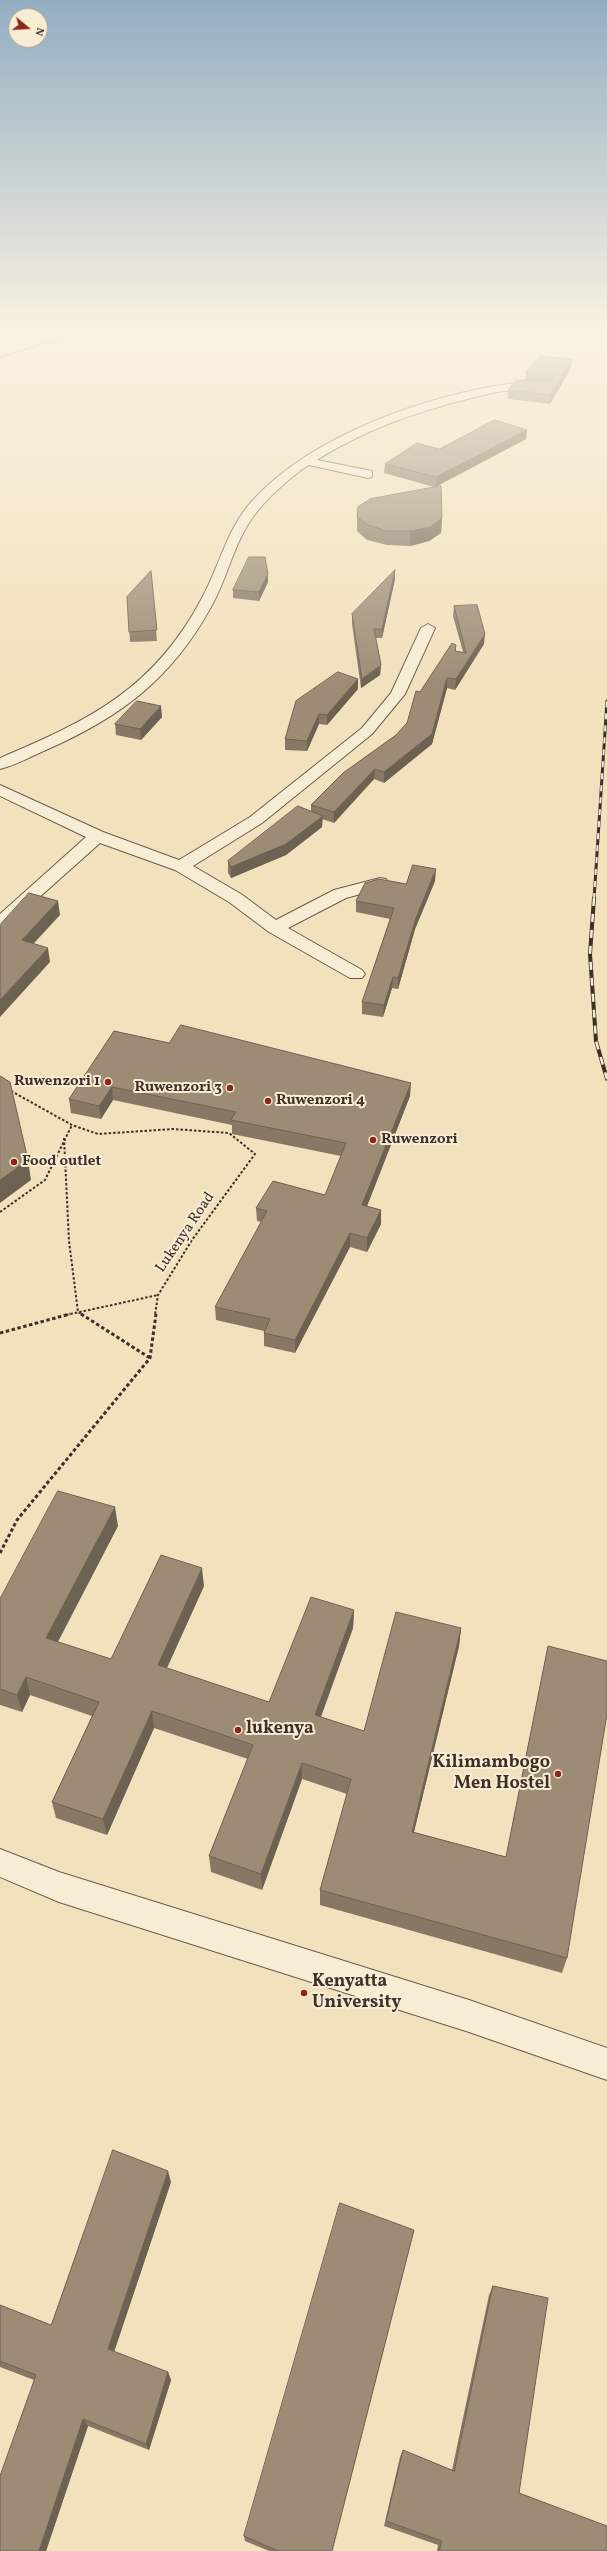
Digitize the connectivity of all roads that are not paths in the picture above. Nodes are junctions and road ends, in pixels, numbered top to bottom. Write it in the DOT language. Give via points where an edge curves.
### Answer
graph roads {
  1 [pos="331,448"];
  2 [pos="306,461"];
  3 [pos="368,474"];
  4 [pos="428,628"];
  5 [pos="0,764"];
  6 [pos="0,790"];
  7 [pos="97,836"];
  8 [pos="181,866"];
  9 [pos="380,883"];
  10 [pos="0,922"];
  11 [pos="275,928"];
  12 [pos="356,974"];
  13 [pos="0,1863"];
  14 [pos="607,2064"];
  1 -- 2 [label="lane"];
  2 -- 3 [label="lane"];
  2 -- 5 [label="lane" via="260,500 241,525 209,598 190,629 147,681 109,712 69,734"];
  4 -- 8 [label="lane" via="398,694 367,731 256,820"];
  6 -- 7 [label="lane"];
  7 -- 8 [label="lane"];
  7 -- 10 [label="lane"];
  8 -- 11 [label="lane" via="235,898"];
  9 -- 11 [label="lane" via="340,894"];
  11 -- 12 [label="lane"];
  13 -- 14 [label="lane" via="59,1887 469,2016"];
}
